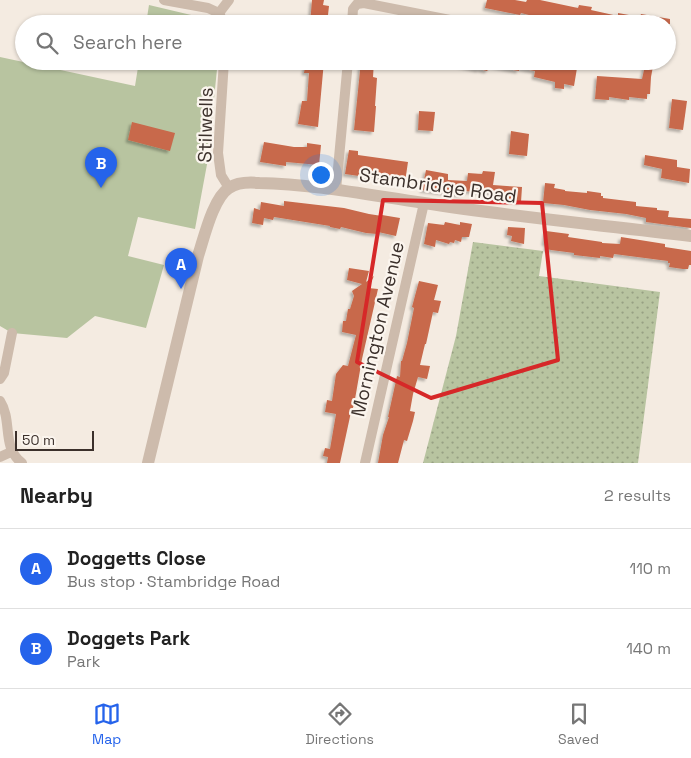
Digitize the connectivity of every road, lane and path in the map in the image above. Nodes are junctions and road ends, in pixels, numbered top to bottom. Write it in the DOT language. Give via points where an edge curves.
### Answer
graph roads {
  1 [pos="164,0"];
  2 [pos="229,0"];
  3 [pos="219,13"];
  4 [pos="353,15"];
  5 [pos="425,15"];
  6 [pos="223,70"];
  7 [pos="347,70"];
  8 [pos="229,188"];
  9 [pos="336,190"];
  10 [pos="424,203"];
  11 [pos="691,236"];
  12 [pos="12,333"];
  13 [pos="0,379"];
  14 [pos="0,401"];
  15 [pos="12,452"];
  16 [pos="0,457"];
  17 [pos="22,463"];
  18 [pos="148,463"];
  19 [pos="365,463"];
  1 -- 3 [label="street"];
  2 -- 3 [label="street"];
  4 -- 5 [label="street" via="357,4 364,3"];
  6 -- 8 [label="street, Stilwells" via="218,152 221,175"];
  7 -- 9 [label="street"];
  8 -- 9 [label="street, Stambridge Road" via="256,182"];
  8 -- 18 [label="street" via="217,203 198,256"];
  9 -- 10 [label="street, Stambridge Road"];
  10 -- 11 [label="street, Stambridge Road"];
  10 -- 19 [label="street, Mornington Avenue"];
  12 -- 13 [label="street"];
  14 -- 15 [label="street" via="6,413"];
  15 -- 16 [label="street"];
  15 -- 17 [label="street"];
}
